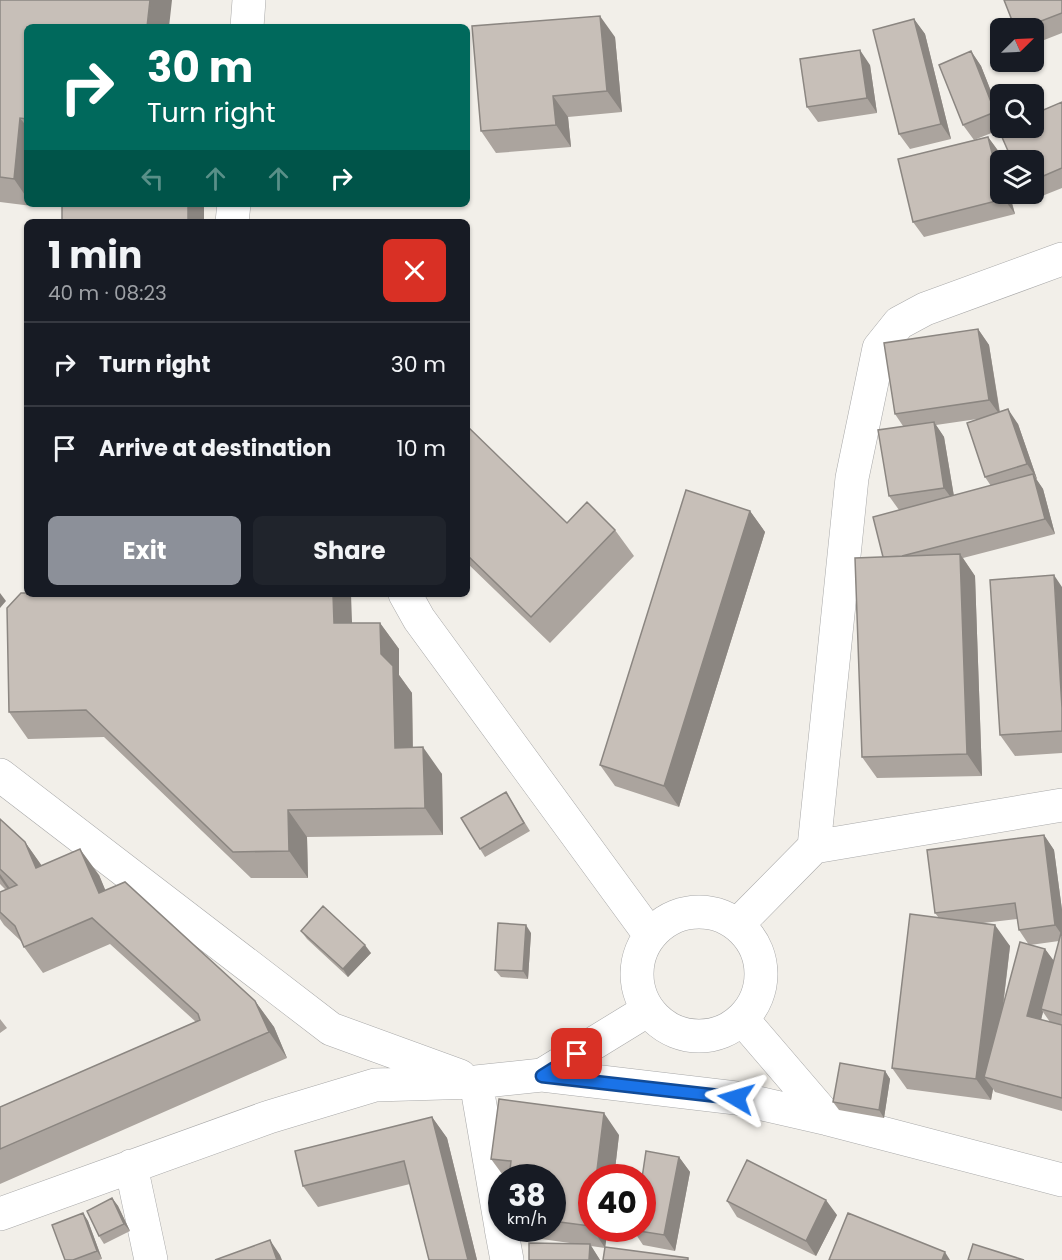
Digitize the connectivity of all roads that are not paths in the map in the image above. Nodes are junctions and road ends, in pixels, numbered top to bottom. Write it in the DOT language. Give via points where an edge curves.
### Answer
graph roads {
  1 [pos="249,0"];
  2 [pos="247,24"];
  3 [pos="1062,259"];
  4 [pos="407,597"];
  5 [pos="0,775"];
  6 [pos="1062,805"];
  7 [pos="814,847"];
  8 [pos="738,924"];
  9 [pos="650,935"];
  10 [pos="648,1010"];
  11 [pos="743,1020"];
  12 [pos="542,1076"];
  13 [pos="476,1082"];
  14 [pos="828,1119"];
  15 [pos="490,1164"];
  16 [pos="131,1166"];
  17 [pos="1062,1180"];
  18 [pos="0,1214"];
  19 [pos="504,1242"];
  20 [pos="151,1260"];
  21 [pos="507,1260"];
  1 -- 2 [label="street"];
  3 -- 7 [label="street" via="925,309 899,323 879,348 852,478"];
  4 -- 9 [label="street"];
  5 -- 13 [label="street" via="331,1029"];
  6 -- 7 [label="street"];
  7 -- 8 [label="street"];
  8 -- 9 [label="street" via="708,912 675,915"];
  8 -- 11 [label="street" via="759,954 762,971 754,1005"];
  9 -- 10 [label="street" via="636,972 639,992"];
  10 -- 11 [label="street" via="663,1025 683,1035 704,1037 725,1032"];
  10 -- 12 [label="street"];
  11 -- 14 [label="street"];
  12 -- 13 [label="street"];
  12 -- 14 [label="street" via="736,1098"];
  13 -- 15 [label="street"];
  13 -- 16 [label="street" via="375,1085 268,1117"];
  14 -- 17 [label="street"];
  16 -- 18 [label="street"];
  16 -- 20 [label="street"];
  19 -- 21 [label="street"];
}
